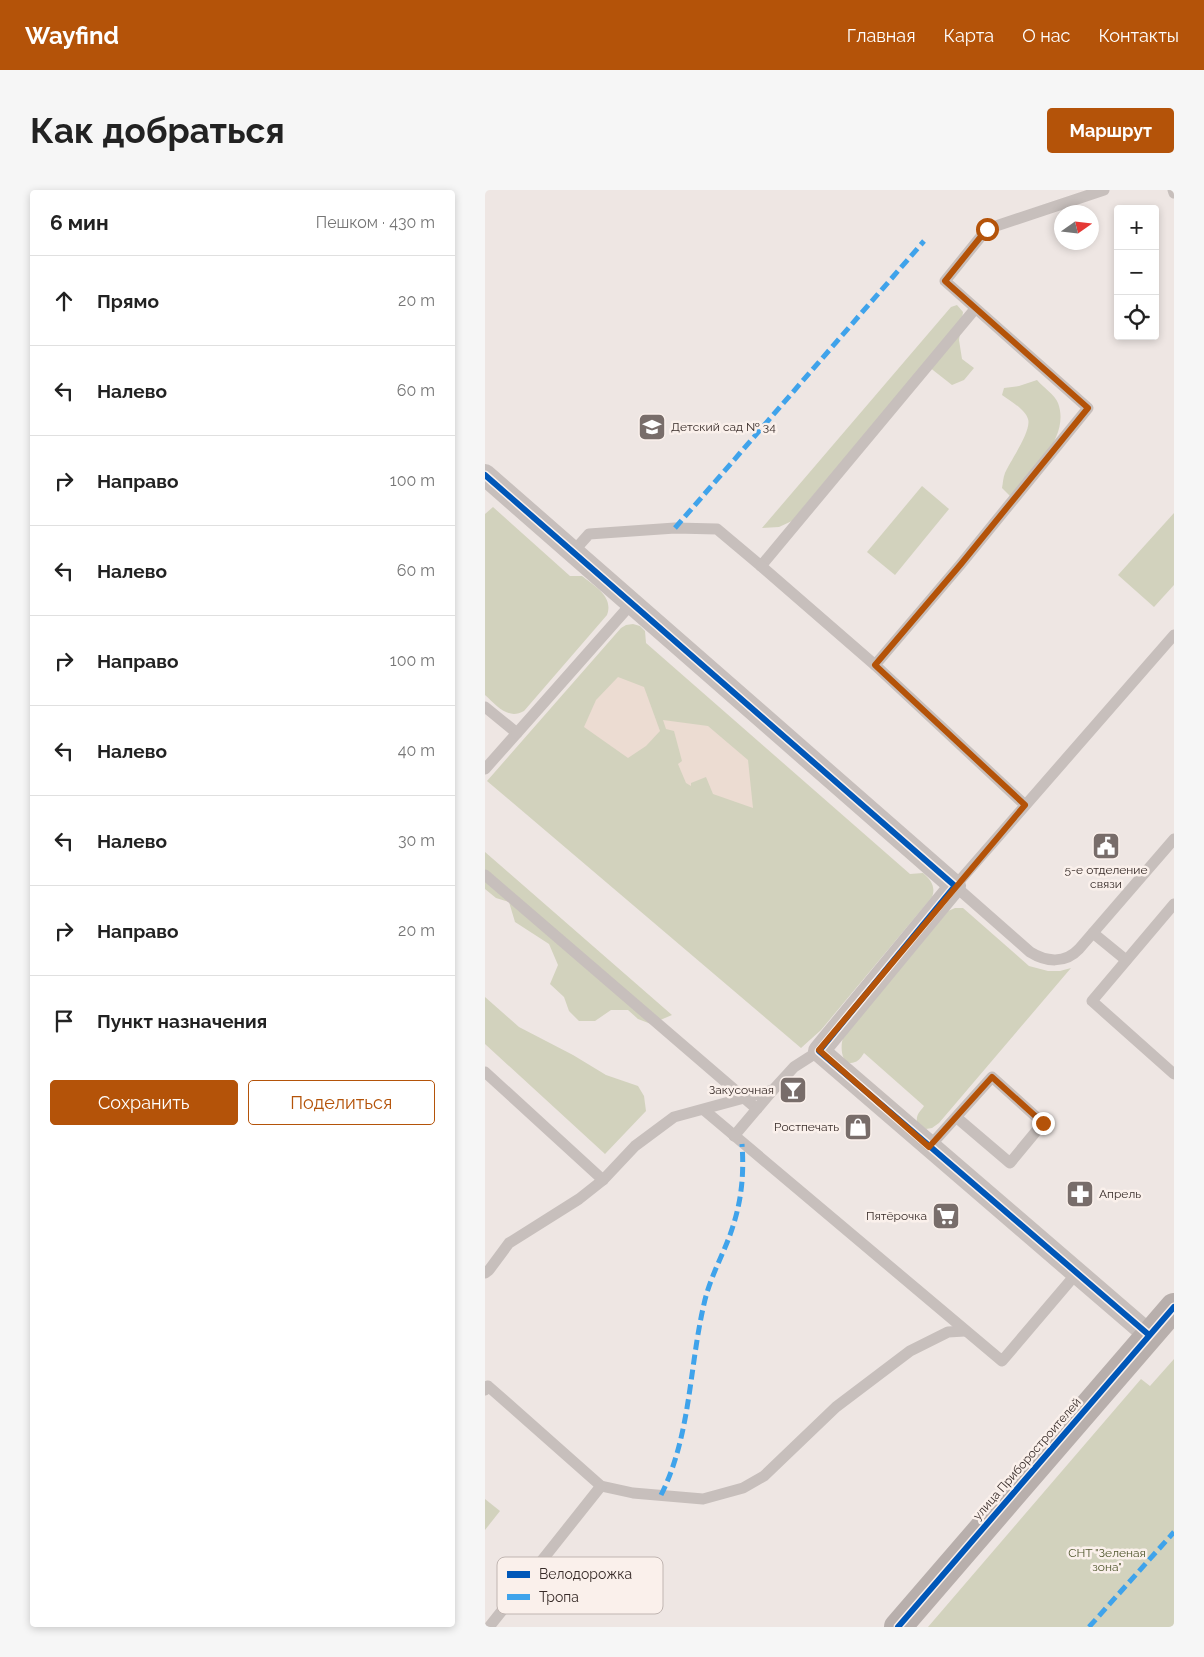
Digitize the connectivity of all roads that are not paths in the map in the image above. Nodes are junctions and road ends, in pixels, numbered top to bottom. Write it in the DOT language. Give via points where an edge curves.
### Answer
graph roads {
  1 [pos="1104,190"];
  2 [pos="975,309"];
  3 [pos="485,475"];
  4 [pos="573,552"];
  5 [pos="761,566"];
  6 [pos="632,603"];
  7 [pos="1174,635"];
  8 [pos="875,665"];
  9 [pos="485,707"];
  10 [pos="517,733"];
  11 [pos="485,769"];
  12 [pos="1025,805"];
  13 [pos="1174,839"];
  14 [pos="485,875"];
  15 [pos="955,886"];
  16 [pos="1174,904"];
  17 [pos="1093,933"];
  18 [pos="1126,960"];
  19 [pos="819,1050"];
  20 [pos="485,1072"];
  21 [pos="1174,1074"];
  22 [pos="773,1090"];
  23 [pos="747,1098"];
  24 [pos="757,1109"];
  25 [pos="704,1110"];
  26 [pos="956,1117"];
  27 [pos="734,1136"];
  28 [pos="929,1147"];
  29 [pos="603,1180"];
  30 [pos="485,1272"];
  31 [pos="1076,1274"];
  32 [pos="1174,1307"];
  33 [pos="965,1331"];
  34 [pos="1149,1335"];
  35 [pos="485,1390"];
  36 [pos="601,1486"];
  37 [pos="545,1557"];
  38 [pos="499,1614"];
  39 [pos="489,1627"];
  40 [pos="898,1627"];
  1 -- 2 [label="lane" via="987,229 945,281"];
  2 -- 5 [label="lane"];
  2 -- 8 [label="lane" via="1088,408"];
  3 -- 4 [label="street"];
  4 -- 5 [label="lane" via="589,534 675,528 717,529"];
  4 -- 6 [label="street"];
  5 -- 8 [label="lane"];
  6 -- 10 [label="lane"];
  6 -- 15 [label="street"];
  7 -- 12 [label="lane"];
  8 -- 12 [label="lane"];
  9 -- 10 [label="lane"];
  10 -- 11 [label="lane"];
  12 -- 15 [label="lane"];
  13 -- 17 [label="lane"];
  14 -- 23 [label="lane"];
  15 -- 17 [label="lane" via="1040,958 1069,957"];
  15 -- 19 [label="street"];
  16 -- 18 [label="lane"];
  17 -- 18 [label="lane"];
  18 -- 21 [label="lane" via="1092,1001"];
  19 -- 22 [label="lane" via="794,1067"];
  19 -- 28 [label="street"];
  20 -- 29 [label="lane"];
  22 -- 23 [label="lane"];
  22 -- 24 [label="lane"];
  23 -- 24 [label="lane"];
  23 -- 25 [label="lane"];
  24 -- 27 [label="lane"];
  25 -- 27 [label="lane"];
  25 -- 29 [label="lane" via="674,1117 635,1146"];
  26 -- 26 [label="lane" via="992,1077 1043,1123 1010,1163"];
  26 -- 28 [label="lane"];
  27 -- 33 [label="lane"];
  28 -- 31 [label="street"];
  29 -- 30 [label="lane" via="509,1243"];
  31 -- 33 [label="lane" via="1002,1361"];
  31 -- 34 [label="street"];
  32 -- 34 [label="street, улица Приборостроителей"];
  33 -- 36 [label="lane" via="948,1332 910,1351 836,1407 764,1476 743,1488 703,1499 633,1493"];
  34 -- 40 [label="street, улица Приборостроителей"];
  35 -- 36 [label="lane" via="488,1386"];
  36 -- 37 [label="lane"];
  38 -- 39 [label="lane"];
}
